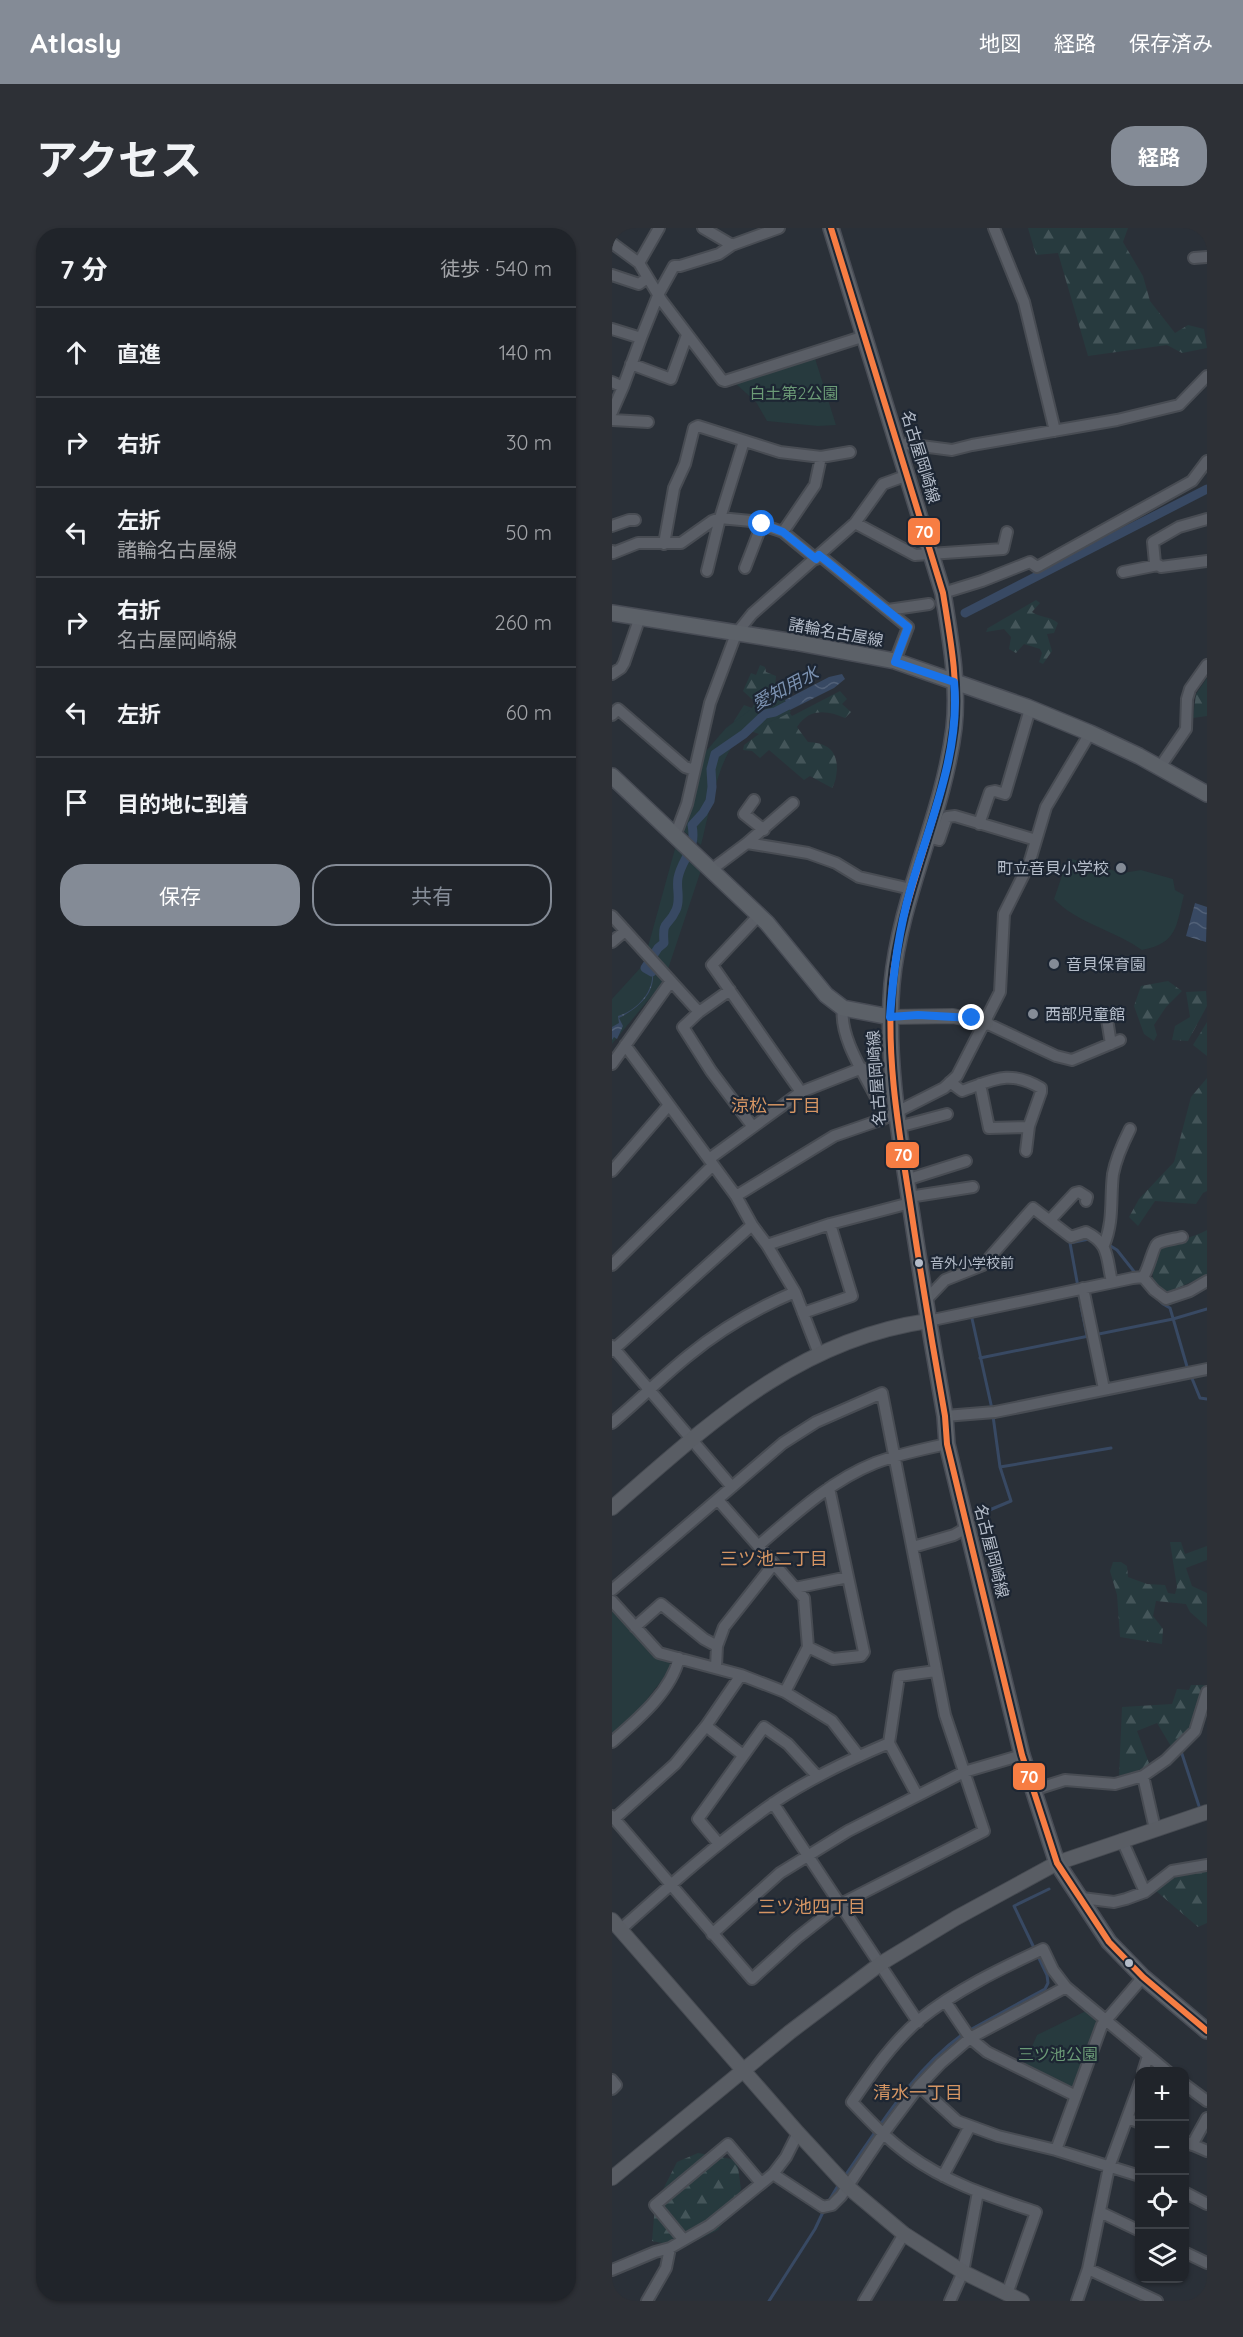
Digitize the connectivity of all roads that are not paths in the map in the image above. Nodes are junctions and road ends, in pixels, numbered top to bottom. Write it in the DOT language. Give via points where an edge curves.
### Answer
graph roads {
  1 [pos="658,228"];
  2 [pos="703,228"];
  3 [pos="779,228"];
  4 [pos="831,228"];
  5 [pos="994,228"];
  6 [pos="612,243"];
  7 [pos="732,245"];
  8 [pos="1207,257"];
  9 [pos="1194,258"];
  10 [pos="639,263"];
  11 [pos="612,275"];
  12 [pos="647,278"];
  13 [pos="658,293"];
  14 [pos="612,328"];
  15 [pos="687,334"];
  16 [pos="865,336"];
  17 [pos="641,338"];
  18 [pos="632,364"];
  19 [pos="1207,376"];
  20 [pos="612,382"];
  21 [pos="623,387"];
  22 [pos="612,412"];
  23 [pos="612,420"];
  24 [pos="648,422"];
  25 [pos="1054,431"];
  26 [pos="744,441"];
  27 [pos="898,443"];
  28 [pos="850,452"];
  29 [pos="821,457"];
  30 [pos="1207,461"];
  31 [pos="908,475"];
  32 [pos="720,518"];
  33 [pos="1207,519"];
  34 [pos="635,520"];
  35 [pos="855,523"];
  36 [pos="762,524"];
  37 [pos="612,526"];
  38 [pos="783,532"];
  39 [pos="1007,532"];
  40 [pos="663,544"];
  41 [pos="612,553"];
  42 [pos="932,555"];
  43 [pos="818,557"];
  44 [pos="1207,561"];
  45 [pos="1158,565"];
  46 [pos="745,568"];
  47 [pos="707,571"];
  48 [pos="1123,572"];
  49 [pos="945,600"];
  50 [pos="929,604"];
  51 [pos="888,610"];
  52 [pos="612,613"];
  53 [pos="640,617"];
  54 [pos="736,634"];
  55 [pos="895,662"];
  56 [pos="1207,665"];
  57 [pos="612,674"];
  58 [pos="954,682"];
  59 [pos="1030,709"];
  60 [pos="612,715"];
  61 [pos="1090,733"];
  62 [pos="1160,767"];
  63 [pos="694,770"];
  64 [pos="612,776"];
  65 [pos="1207,794"];
  66 [pos="754,800"];
  67 [pos="793,803"];
  68 [pos="979,824"];
  69 [pos="764,830"];
  70 [pos="927,837"];
  71 [pos="678,839"];
  72 [pos="1036,840"];
  73 [pos="747,843"];
  74 [pos="711,870"];
  75 [pos="911,889"];
  76 [pos="759,915"];
  77 [pos="612,916"];
  78 [pos="625,931"];
  79 [pos="612,942"];
  80 [pos="671,981"];
  81 [pos="730,990"];
  82 [pos="843,1008"];
  83 [pos="699,1012"];
  84 [pos="1106,1013"];
  85 [pos="890,1017"];
  86 [pos="986,1023"];
  87 [pos="625,1045"];
  88 [pos="612,1064"];
  89 [pos="862,1068"];
  90 [pos="950,1082"];
  91 [pos="980,1084"];
  92 [pos="801,1092"];
  93 [pos="878,1101"];
  94 [pos="669,1105"];
  95 [pos="946,1114"];
  96 [pos="896,1119"];
  97 [pos="753,1127"];
  98 [pos="1029,1127"];
  99 [pos="1130,1129"];
  100 [pos="1026,1151"];
  101 [pos="966,1161"];
  102 [pos="711,1162"];
  103 [pos="612,1171"];
  104 [pos="906,1180"];
  105 [pos="973,1187"];
  106 [pos="736,1196"];
  107 [pos="909,1200"];
  108 [pos="1086,1201"];
  109 [pos="1050,1220"];
  110 [pos="830,1224"];
  111 [pos="752,1225"];
  112 [pos="1182,1237"];
  113 [pos="767,1245"];
  114 [pos="1104,1245"];
  115 [pos="612,1265"];
  116 [pos="1143,1277"];
  117 [pos="1207,1281"];
  118 [pos="1112,1282"];
  119 [pos="1083,1288"];
  120 [pos="795,1292"];
  121 [pos="925,1301"];
  122 [pos="803,1313"];
  123 [pos="928,1321"];
  124 [pos="613,1349"];
  125 [pos="819,1354"];
  126 [pos="1207,1369"];
  127 [pos="1104,1389"];
  128 [pos="650,1391"];
  129 [pos="945,1416"];
  130 [pos="612,1423"];
  131 [pos="692,1439"];
  132 [pos="947,1444"];
  133 [pos="895,1456"];
  134 [pos="732,1486"];
  135 [pos="829,1488"];
  136 [pos="718,1500"];
  137 [pos="612,1508"];
  138 [pos="968,1527"];
  139 [pos="758,1546"];
  140 [pos="913,1547"];
  141 [pos="773,1565"];
  142 [pos="848,1577"];
  143 [pos="795,1588"];
  144 [pos="612,1590"];
  145 [pos="612,1601"];
  146 [pos="635,1627"];
  147 [pos="717,1646"];
  148 [pos="808,1647"];
  149 [pos="679,1658"];
  150 [pos="716,1667"];
  151 [pos="936,1671"];
  152 [pos="741,1675"];
  153 [pos="785,1692"];
  154 [pos="1207,1692"];
  155 [pos="706,1726"];
  156 [pos="612,1742"];
  157 [pos="890,1743"];
  158 [pos="743,1755"];
  159 [pos="1023,1755"];
  160 [pos="859,1756"];
  161 [pos="964,1772"];
  162 [pos="817,1776"];
  163 [pos="1143,1776"];
  164 [pos="1033,1790"];
  165 [pos="917,1795"];
  166 [pos="773,1803"];
  167 [pos="1207,1812"];
  168 [pos="613,1818"];
  169 [pos="1155,1829"];
  170 [pos="1122,1840"];
  171 [pos="719,1844"];
  172 [pos="807,1855"];
  173 [pos="1058,1863"];
  174 [pos="1207,1865"];
  175 [pos="671,1885"];
  176 [pos="1144,1892"];
  177 [pos="1082,1898"];
  178 [pos="839,1905"];
  179 [pos="616,1925"];
  180 [pos="712,1934"];
  181 [pos="880,1964"];
  182 [pos="1143,1977"];
  183 [pos="1066,1987"];
  184 [pos="945,2001"];
  185 [pos="1106,2019"];
  186 [pos="918,2022"];
  187 [pos="1207,2031"];
  188 [pos="970,2038"];
  189 [pos="1148,2056"];
  190 [pos="1145,2067"];
  191 [pos="1162,2067"];
  192 [pos="744,2069"];
  193 [pos="612,2080"];
  194 [pos="919,2086"];
  195 [pos="1189,2087"];
  196 [pos="612,2089"];
  197 [pos="1076,2096"];
  198 [pos="1135,2098"];
  199 [pos="1207,2101"];
  200 [pos="1128,2118"];
  201 [pos="1207,2118"];
  202 [pos="1135,2121"];
  203 [pos="970,2126"];
  204 [pos="798,2133"];
  205 [pos="883,2134"];
  206 [pos="1189,2142"];
  207 [pos="1189,2143"];
  208 [pos="1056,2150"];
  209 [pos="1207,2151"];
  210 [pos="1109,2167"];
  211 [pos="773,2174"];
  212 [pos="1137,2175"];
  213 [pos="943,2176"];
  214 [pos="612,2178"];
  215 [pos="761,2183"];
  216 [pos="848,2187"];
  217 [pos="978,2192"];
  218 [pos="1189,2194"];
  219 [pos="1207,2204"];
  220 [pos="1100,2212"];
  221 [pos="1136,2229"];
  222 [pos="904,2234"];
  223 [pos="683,2240"];
  224 [pos="670,2248"];
  225 [pos="1189,2254"];
  226 [pos="1207,2263"];
  227 [pos="1088,2268"];
  228 [pos="612,2270"];
  229 [pos="963,2272"];
  230 [pos="1007,2294"];
  231 [pos="647,2301"];
  232 [pos="864,2301"];
  233 [pos="950,2301"];
  234 [pos="1022,2301"];
  235 [pos="1077,2301"];
  236 [pos="1157,2301"];
  1 -- 10 [label="street"];
  2 -- 7 [label="street"];
  3 -- 7 [label="street"];
  4 -- 16 [label="main road, 名古屋岡崎線"];
  5 -- 25 [label="street" via="1024,302"];
  6 -- 10 [label="street"];
  7 -- 13 [label="street" via="719,254 674,266"];
  8 -- 9 [label="street"];
  10 -- 12 [label="street"];
  11 -- 12 [label="street" via="639,284"];
  12 -- 13 [label="street"];
  13 -- 15 [label="street"];
  13 -- 17 [label="street"];
  14 -- 17 [label="street"];
  15 -- 16 [label="street" via="725,381"];
  15 -- 18 [label="street" via="671,379"];
  16 -- 27 [label="main road, 名古屋岡崎線"];
  17 -- 18 [label="street"];
  18 -- 21 [label="street"];
  19 -- 25 [label="street" via="1179,405"];
  20 -- 21 [label="street"];
  21 -- 22 [label="street"];
  23 -- 24 [label="street"];
  25 -- 27 [label="street" via="952,450"];
  26 -- 29 [label="street" via="780,452"];
  26 -- 32 [label="street"];
  26 -- 40 [label="street" via="694,428 674,488"];
  27 -- 31 [label="main road, 名古屋岡崎線"];
  28 -- 29 [label="street"];
  29 -- 38 [label="street" via="815,485"];
  30 -- 49 [label="street" via="1192,481 1037,567 1030,561"];
  31 -- 35 [label="street" via="883,484"];
  31 -- 42 [label="main road, 名古屋岡崎線"];
  32 -- 36 [label="street"];
  32 -- 40 [label="street" via="681,543"];
  32 -- 47 [label="street"];
  33 -- 45 [label="street" via="1155,539"];
  34 -- 37 [label="street"];
  35 -- 42 [label="street" via="915,555"];
  35 -- 43 [label="street"];
  36 -- 38 [label="street"];
  36 -- 46 [label="street"];
  38 -- 43 [label="street"];
  39 -- 42 [label="street" via="1003,549"];
  40 -- 41 [label="street" via="638,543"];
  42 -- 49 [label="main road, 名古屋岡崎線"];
  43 -- 51 [label="street"];
  43 -- 54 [label="street" via="752,614"];
  44 -- 45 [label="street"];
  45 -- 48 [label="street"];
  49 -- 58 [label="main road, 名古屋岡崎線"];
  50 -- 51 [label="street"];
  51 -- 55 [label="street" via="908,627"];
  52 -- 53 [label="main road, 諸輪名古屋線"];
  53 -- 54 [label="main road, 諸輪名古屋線"];
  53 -- 57 [label="street" via="624,663"];
  54 -- 55 [label="main road, 諸輪名古屋線"];
  54 -- 63 [label="street" via="710,703"];
  55 -- 58 [label="main road, 諸輪名古屋線"];
  56 -- 62 [label="street" via="1190,689 1186,729"];
  58 -- 59 [label="main road, 諸輪名古屋線"];
  58 -- 70 [label="main road, 名古屋岡崎線" via="953,729"];
  59 -- 61 [label="main road, 諸輪名古屋線"];
  59 -- 68 [label="street" via="1005,794 990,792"];
  60 -- 63 [label="street" via="618,709 685,767"];
  61 -- 62 [label="main road, 諸輪名古屋線"];
  61 -- 72 [label="street" via="1046,807"];
  62 -- 65 [label="main road, 諸輪名古屋線"];
  63 -- 71 [label="street"];
  64 -- 71 [label="main road"];
  66 -- 69 [label="street" via="744,814"];
  67 -- 69 [label="street"];
  68 -- 70 [label="street" via="947,817 939,840"];
  68 -- 72 [label="street"];
  69 -- 73 [label="street"];
  70 -- 75 [label="main road, 名古屋岡崎線"];
  71 -- 74 [label="main road"];
  72 -- 86 [label="street" via="1029,864 1004,914 1002,980"];
  73 -- 74 [label="street"];
  73 -- 75 [label="street" via="808,853 859,877"];
  74 -- 76 [label="main road"];
  75 -- 85 [label="main road, 名古屋岡崎線" via="895,953"];
  76 -- 81 [label="street" via="712,965"];
  76 -- 82 [label="main road" via="826,995"];
  77 -- 78 [label="street"];
  78 -- 79 [label="street"];
  78 -- 80 [label="street"];
  80 -- 83 [label="street"];
  80 -- 87 [label="street"];
  81 -- 83 [label="street"];
  81 -- 92 [label="street"];
  82 -- 85 [label="main road, 名古屋岡崎線"];
  82 -- 89 [label="street" via="844,1033"];
  83 -- 97 [label="street" via="683,1027"];
  84 -- 86 [label="street" via="1116,1042 1072,1060"];
  85 -- 86 [label="street" via="953,1016"];
  85 -- 96 [label="main road, 名古屋岡崎線"];
  86 -- 90 [label="street"];
  87 -- 88 [label="street"];
  87 -- 94 [label="street"];
  89 -- 92 [label="street"];
  89 -- 93 [label="street"];
  90 -- 91 [label="street" via="962,1091"];
  90 -- 96 [label="street"];
  91 -- 98 [label="street" via="989,1128"];
  91 -- 98 [label="street" via="1012,1076 1041,1088"];
  92 -- 97 [label="street"];
  94 -- 102 [label="street"];
  94 -- 103 [label="street"];
  95 -- 96 [label="street"];
  96 -- 104 [label="main road, 名古屋岡崎線"];
  96 -- 106 [label="street" via="883,1119 834,1136"];
  97 -- 102 [label="street"];
  98 -- 100 [label="street"];
  99 -- 114 [label="street" via="1113,1174 1113,1210"];
  101 -- 104 [label="street"];
  102 -- 106 [label="street"];
  102 -- 115 [label="street"];
  104 -- 107 [label="main road, 名古屋岡崎線"];
  105 -- 107 [label="street"];
  106 -- 111 [label="street"];
  107 -- 110 [label="street"];
  107 -- 121 [label="main road, 名古屋岡崎線"];
  108 -- 109 [label="street" via="1083,1194 1075,1193"];
  109 -- 114 [label="street" via="1071,1237 1086,1232"];
  109 -- 121 [label="street" via="1033,1208 983,1265 945,1280"];
  110 -- 113 [label="street"];
  110 -- 122 [label="street" via="852,1296"];
  111 -- 113 [label="street"];
  111 -- 124 [label="street"];
  112 -- 116 [label="street" via="1157,1244"];
  113 -- 120 [label="street"];
  114 -- 118 [label="street"];
  116 -- 117 [label="street" via="1166,1299"];
  116 -- 118 [label="street"];
  118 -- 119 [label="street"];
  119 -- 123 [label="street"];
  119 -- 127 [label="street"];
  120 -- 122 [label="street"];
  120 -- 128 [label="street" via="725,1329"];
  121 -- 123 [label="main road, 名古屋岡崎線"];
  122 -- 125 [label="street"];
  123 -- 125 [label="street" via="881,1330"];
  123 -- 129 [label="main road, 名古屋岡崎線"];
  124 -- 128 [label="street"];
  125 -- 131 [label="street" via="765,1384"];
  126 -- 127 [label="street"];
  127 -- 129 [label="street" via="995,1412"];
  128 -- 130 [label="street"];
  128 -- 131 [label="street"];
  129 -- 132 [label="main road, 名古屋岡崎線"];
  131 -- 134 [label="street"];
  131 -- 137 [label="street"];
  132 -- 133 [label="street"];
  132 -- 138 [label="main road, 名古屋岡崎線"];
  133 -- 134 [label="street" via="882,1393 816,1422 783,1443"];
  133 -- 135 [label="street"];
  133 -- 140 [label="street"];
  134 -- 136 [label="street"];
  135 -- 139 [label="street"];
  135 -- 142 [label="street"];
  136 -- 139 [label="street"];
  136 -- 144 [label="street"];
  138 -- 140 [label="street"];
  138 -- 159 [label="main road, 名古屋岡崎線"];
  139 -- 141 [label="street"];
  140 -- 151 [label="street"];
  141 -- 143 [label="street"];
  141 -- 147 [label="street" via="724,1627"];
  142 -- 143 [label="street"];
  142 -- 148 [label="street" via="864,1652 861,1656 833,1659"];
  143 -- 148 [label="street" via="804,1598"];
  145 -- 146 [label="street"];
  146 -- 147 [label="street" via="661,1604"];
  146 -- 149 [label="street" via="659,1653"];
  147 -- 150 [label="street"];
  148 -- 153 [label="street"];
  149 -- 150 [label="street"];
  149 -- 156 [label="street" via="676,1670 660,1693"];
  150 -- 152 [label="street"];
  151 -- 157 [label="street" via="899,1676"];
  151 -- 161 [label="street" via="945,1715"];
  152 -- 153 [label="street"];
  152 -- 155 [label="street"];
  153 -- 160 [label="street" via="832,1721"];
  154 -- 163 [label="street" via="1195,1731"];
  155 -- 158 [label="street"];
  155 -- 168 [label="street" via="675,1764"];
  157 -- 160 [label="street"];
  157 -- 165 [label="street"];
  158 -- 162 [label="street" via="764,1727 788,1744"];
  158 -- 171 [label="street" via="698,1819"];
  159 -- 161 [label="street"];
  159 -- 164 [label="main road, 名古屋岡崎線"];
  160 -- 162 [label="street"];
  161 -- 165 [label="street"];
  161 -- 178 [label="street" via="984,1831"];
  162 -- 166 [label="street"];
  163 -- 164 [label="street" via="1115,1784 1065,1780"];
  163 -- 169 [label="street"];
  164 -- 173 [label="main road, 名古屋岡崎線"];
  165 -- 172 [label="street"];
  166 -- 171 [label="street"];
  166 -- 172 [label="street"];
  167 -- 169 [label="street"];
  168 -- 175 [label="street"];
  169 -- 170 [label="street"];
  170 -- 173 [label="street"];
  170 -- 176 [label="street"];
  171 -- 175 [label="street"];
  172 -- 178 [label="street"];
  172 -- 180 [label="street" via="780,1873"];
  173 -- 177 [label="main road, 名古屋岡崎線"];
  173 -- 181 [label="street"];
  174 -- 176 [label="street" via="1172,1871"];
  175 -- 179 [label="street"];
  175 -- 180 [label="street"];
  176 -- 177 [label="street" via="1114,1902"];
  177 -- 182 [label="main road, 名古屋岡崎線" via="1109,1942"];
  178 -- 180 [label="street" via="752,1979"];
  178 -- 181 [label="street"];
  179 -- 192 [label="street"];
  181 -- 186 [label="street"];
  181 -- 192 [label="street"];
  182 -- 185 [label="street"];
  182 -- 187 [label="main road, 名古屋岡崎線"];
  183 -- 184 [label="street" via="1043,1949"];
  183 -- 185 [label="street"];
  183 -- 188 [label="street"];
  184 -- 186 [label="street"];
  184 -- 188 [label="street"];
  185 -- 189 [label="street"];
  185 -- 197 [label="street"];
  186 -- 205 [label="street" via="888,2052 852,2102"];
  188 -- 194 [label="street"];
  188 -- 197 [label="street" via="998,2059"];
  189 -- 190 [label="street"];
  189 -- 191 [label="street"];
  192 -- 204 [label="street"];
  192 -- 214 [label="street"];
  193 -- 196 [label="street" via="616,2085"];
  194 -- 203 [label="street" via="957,2121"];
  194 -- 205 [label="street"];
  195 -- 199 [label="street"];
  197 -- 208 [label="street"];
  198 -- 200 [label="street"];
  200 -- 202 [label="street"];
  200 -- 210 [label="street"];
  201 -- 206 [label="street"];
  203 -- 208 [label="street"];
  203 -- 213 [label="street"];
  204 -- 211 [label="street"];
  204 -- 216 [label="street"];
  205 -- 213 [label="street"];
  205 -- 216 [label="street"];
  207 -- 209 [label="street"];
  208 -- 210 [label="street"];
  210 -- 212 [label="street"];
  210 -- 220 [label="street"];
  211 -- 215 [label="street"];
  211 -- 216 [label="street" via="823,2207 832,2205"];
  213 -- 217 [label="street"];
  215 -- 223 [label="street" via="710,2225"];
  215 -- 223 [label="street" via="728,2144 655,2205"];
  216 -- 222 [label="street"];
  217 -- 229 [label="street"];
  217 -- 230 [label="street" via="1036,2212"];
  218 -- 219 [label="street"];
  220 -- 221 [label="street"];
  220 -- 227 [label="street"];
  222 -- 229 [label="street"];
  222 -- 232 [label="street"];
  223 -- 224 [label="street"];
  224 -- 228 [label="street"];
  224 -- 231 [label="street" via="666,2268"];
  225 -- 226 [label="street"];
  227 -- 235 [label="street"];
  227 -- 236 [label="street"];
  229 -- 230 [label="street"];
  229 -- 233 [label="street"];
  230 -- 234 [label="street"];
}
